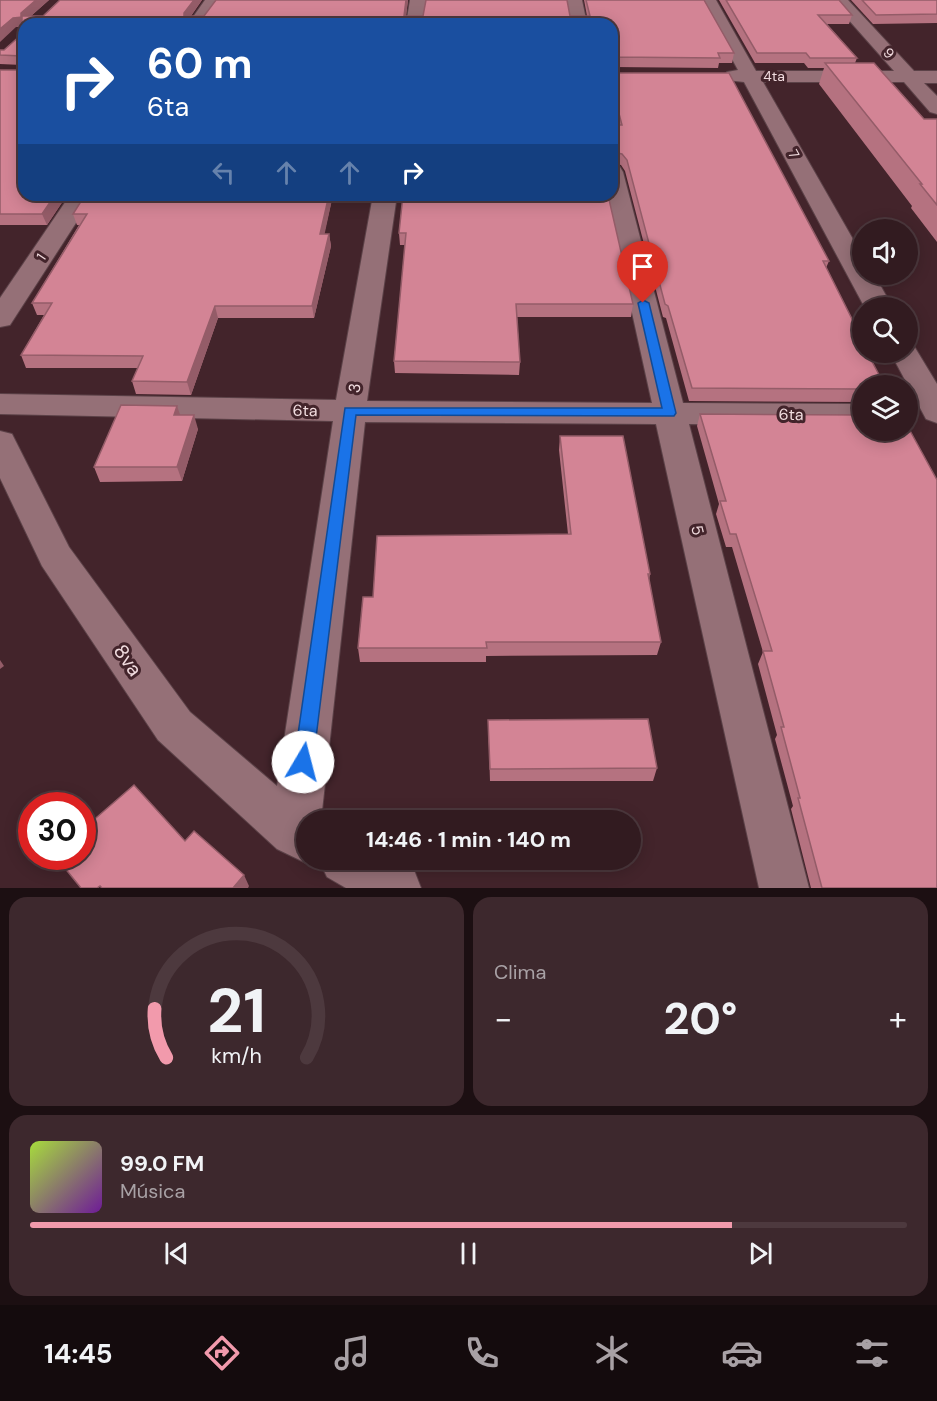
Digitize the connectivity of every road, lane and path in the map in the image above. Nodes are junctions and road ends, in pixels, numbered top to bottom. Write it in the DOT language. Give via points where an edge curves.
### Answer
graph roads {
  1 [pos="213,0"];
  2 [pos="418,0"];
  3 [pos="574,0"];
  4 [pos="708,0"];
  5 [pos="839,0"];
  6 [pos="200,18"];
  7 [pos="415,18"];
  8 [pos="578,18"];
  9 [pos="716,76"];
  10 [pos="751,76"];
  11 [pos="910,77"];
  12 [pos="937,77"];
  13 [pos="937,108"];
  14 [pos="618,197"];
  15 [pos="78,201"];
  16 [pos="384,201"];
  17 [pos="873,297"];
  18 [pos="0,319"];
  19 [pos="910,363"];
  20 [pos="0,404"];
  21 [pos="350,411"];
  22 [pos="669,413"];
  23 [pos="937,414"];
  24 [pos="852,415"];
  25 [pos="918,415"];
  26 [pos="0,442"];
  27 [pos="303,810"];
  28 [pos="296,833"];
  29 [pos="363,870"];
  30 [pos="396,888"];
  31 [pos="784,888"];
  1 -- 6 [label="street"];
  2 -- 7 [label="street"];
  3 -- 8 [label="street"];
  4 -- 10 [label="street, 7"];
  5 -- 11 [label="street, 9"];
  9 -- 10 [label="street, 4ta"];
  10 -- 11 [label="street, 4ta"];
  10 -- 17 [label="street, 7"];
  11 -- 12 [label="street, 4ta"];
  11 -- 13 [label="street, 9"];
  14 -- 22 [label="street, 5"];
  15 -- 18 [label="street, 1"];
  16 -- 21 [label="street, 3"];
  19 -- 23 [label="street"];
  20 -- 21 [label="street, 6ta"];
  21 -- 22 [label="street, 6ta"];
  21 -- 27 [label="street, 3"];
  22 -- 24 [label="street, 6ta"];
  22 -- 31 [label="street, 5"];
  23 -- 25 [label="street"];
  26 -- 28 [label="street, 8va" via="55,556 174,726"];
  29 -- 30 [label="street"];
}
